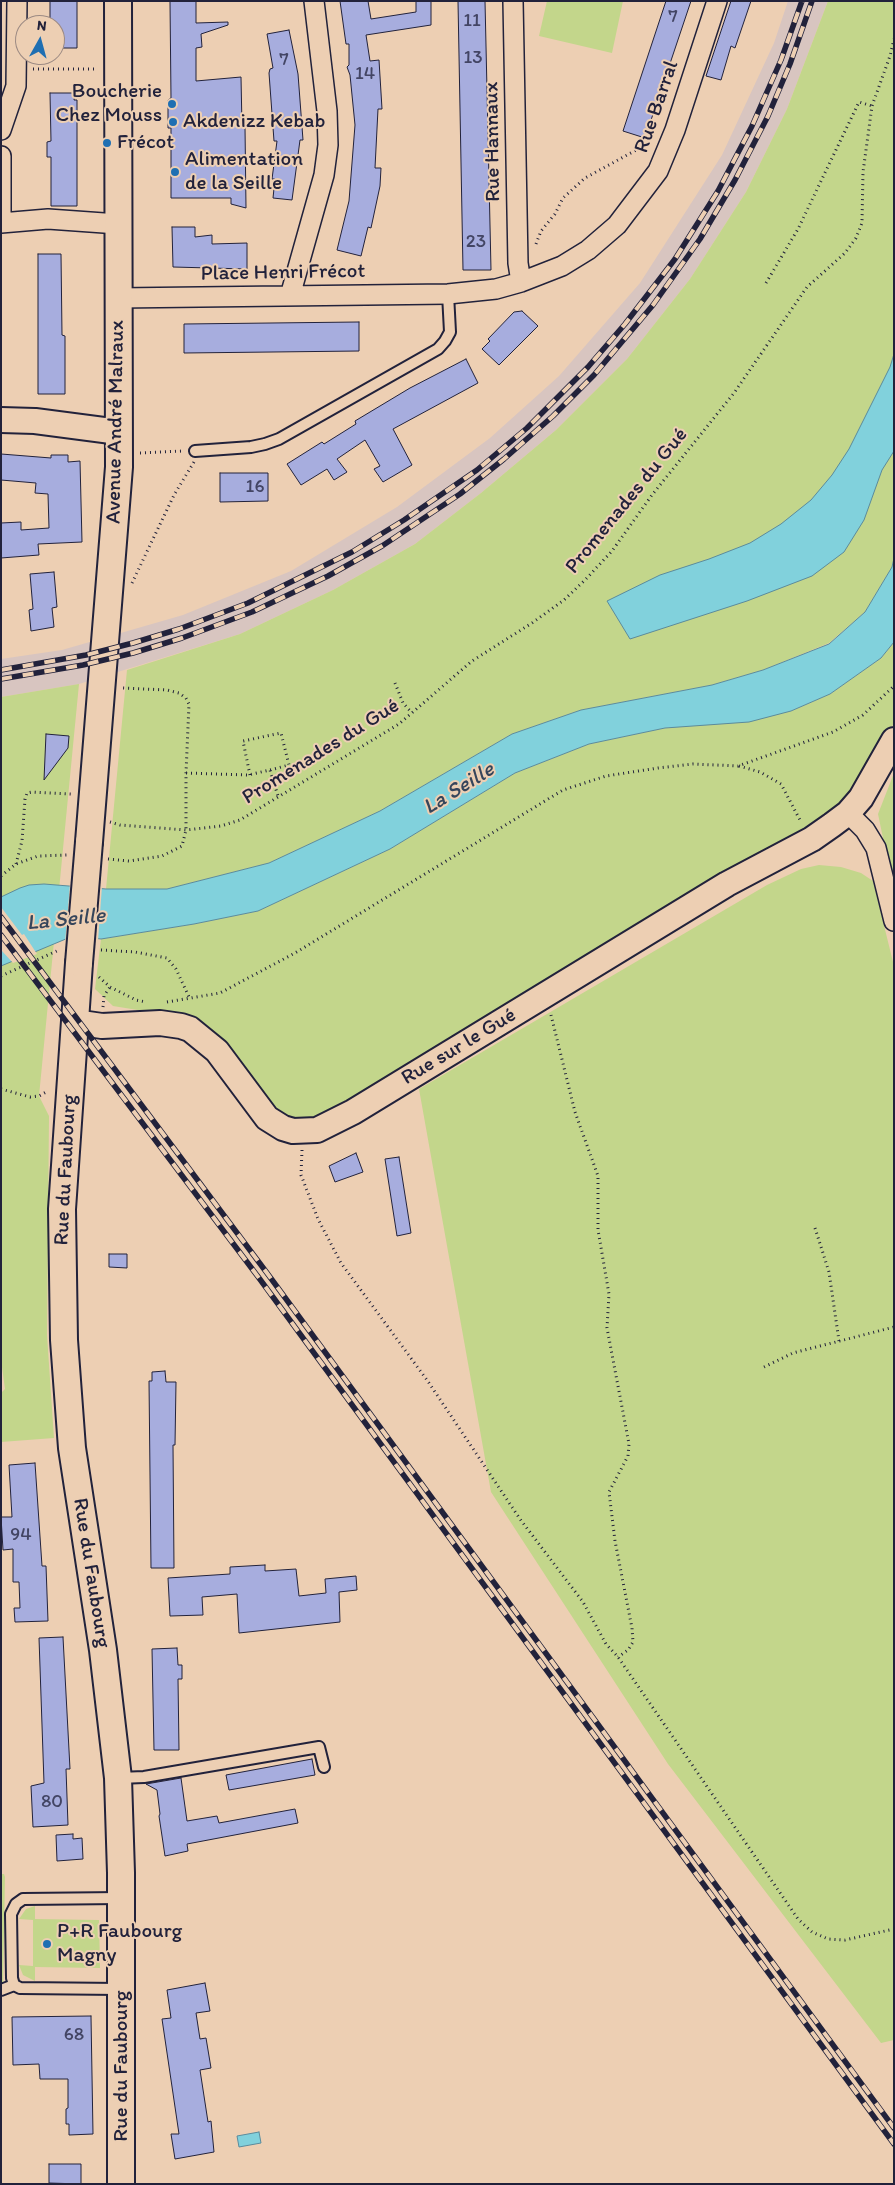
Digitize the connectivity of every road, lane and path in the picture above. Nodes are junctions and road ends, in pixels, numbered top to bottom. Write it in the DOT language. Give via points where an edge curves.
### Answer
graph roads {
  1 [pos="17,1"];
  2 [pos="118,1"];
  3 [pos="314,1"];
  4 [pos="513,1"];
  5 [pos="717,1"];
  6 [pos="9,22"];
  7 [pos="894,39"];
  8 [pos="17,68"];
  9 [pos="118,68"];
  10 [pos="872,106"];
  11 [pos="1,130"];
  12 [pos="676,130"];
  13 [pos="1,156"];
  14 [pos="1,223"];
  15 [pos="118,224"];
  16 [pos="518,263"];
  17 [pos="521,282"];
  18 [pos="766,283"];
  19 [pos="448,294"];
  20 [pos="290,296"];
  21 [pos="118,298"];
  22 [pos="1,420"];
  23 [pos="119,432"];
  24 [pos="195,451"];
  25 [pos="140,453"];
  26 [pos="130,586"];
  27 [pos="396,683"];
  28 [pos="894,686"];
  29 [pos="122,688"];
  30 [pos="412,713"];
  31 [pos="894,740"];
  32 [pos="738,766"];
  33 [pos="270,770"];
  34 [pos="186,773"];
  35 [pos="250,775"];
  36 [pos="93,795"];
  37 [pos="278,796"];
  38 [pos="848,813"];
  39 [pos="107,821"];
  40 [pos="186,830"];
  41 [pos="812,839"];
  42 [pos="16,864"];
  43 [pos="894,921"];
  44 [pos="79,960"];
  45 [pos="1,976"];
  46 [pos="544,995"];
  47 [pos="190,999"];
  48 [pos="153,1003"];
  49 [pos="159,1003"];
  50 [pos="74,1022"];
  51 [pos="71,1071"];
  52 [pos="1,1089"];
  53 [pos="304,1132"];
  54 [pos="815,1228"];
  55 [pos="894,1327"];
  56 [pos="839,1341"];
  57 [pos="764,1367"];
  58 [pos="618,1656"];
  59 [pos="324,1767"];
  60 [pos="118,1778"];
  61 [pos="122,1898"];
  62 [pos="894,1929"];
  63 [pos="14,1985"];
  64 [pos="122,1989"];
  65 [pos="1,1990"];
  66 [pos="121,2184"];
  1 -- 6 [label="street"];
  2 -- 9 [label="main road, Avenue André Malraux"];
  3 -- 20 [label="street" via="328,111 328,145 324,174"];
  4 -- 16 [label="street, Rue Hannaux"];
  5 -- 12 [label="street, Rue Barral"];
  6 -- 8 [label="street"];
  7 -- 10 [label="path, Promenades du Gué"];
  8 -- 9 [label="path"];
  8 -- 11 [label="street" via="16,86"];
  9 -- 15 [label="main road, Avenue André Malraux"];
  10 -- 18 [label="path" via="858,102 798,229"];
  10 -- 30 [label="path, Promenades du Gué" via="863,172 862,224 856,238 807,287 734,393 652,495 612,551 586,579 532,624 472,661"];
  12 -- 16 [label="path" via="585,178 563,198 541,231 528,260"];
  12 -- 17 [label="street, Rue Barral" via="658,171 617,225 568,262"];
  13 -- 14 [label="street"];
  14 -- 15 [label="street" via="48,219"];
  15 -- 21 [label="main road, Avenue André Malraux"];
  16 -- 17 [label="street, Rue Hannaux"];
  17 -- 19 [label="street, Place Henri Frécot" via="496,289"];
  19 -- 20 [label="street, Place Henri Frécot"];
  19 -- 24 [label="lane" via="450,332 438,349 265,444"];
  20 -- 21 [label="street, Place Henri Frécot"];
  21 -- 23 [label="main road, Avenue André Malraux"];
  22 -- 23 [label="street"];
  23 -- 36 [label="main road, Avenue André Malraux" via="119,467"];
  24 -- 25 [label="path"];
  24 -- 26 [label="path" via="195,462 174,495"];
  27 -- 30 [label="path" via="403,702"];
  28 -- 32 [label="path" via="863,715 833,732"];
  29 -- 34 [label="path" via="167,690 186,698 189,704"];
  30 -- 37 [label="path, Promenades du Gué" via="399,724"];
  31 -- 38 [label="street, Rue sur le Gué" via="872,782"];
  32 -- 41 [label="path" via="760,772 781,784"];
  32 -- 47 [label="path" via="692,764 658,768 606,776 563,790 295,952 220,992"];
  33 -- 35 [label="path"];
  33 -- 35 [label="path" via="289,765 281,733 243,741"];
  33 -- 37 [label="path"];
  34 -- 35 [label="path"];
  34 -- 40 [label="path"];
  36 -- 42 [label="path" via="27,793"];
  36 -- 44 [label="main road, Avenue André Malraux, bridge"];
  37 -- 40 [label="path, Promenades du Gué" via="240,820"];
  38 -- 41 [label="street, Rue sur le Gué"];
  38 -- 43 [label="street" via="865,830 876,848"];
  39 -- 40 [label="path, Promenades du Gué" via="120,825"];
  41 -- 46 [label="street, Rue sur le Gué" via="727,884"];
  44 -- 45 [label="path"];
  44 -- 47 [label="path" via="135,952 167,958"];
  44 -- 48 [label="path" via="86,976 88,972 96,975 110,987 136,1000"];
  44 -- 50 [label="main road, Rue du Faubourg"];
  46 -- 53 [label="street, Rue sur le Gué" via="338,1121"];
  46 -- 58 [label="path" via="554,1020 575,1112 598,1176 598,1230 610,1294 607,1328 629,1444 628,1456 609,1492 633,1642"];
  47 -- 49 [label="path"];
  50 -- 51 [label="main road, Rue du Faubourg"];
  50 -- 53 [label="street, Rue sur le Gué" via="102,1026 160,1023 190,1029 217,1051 267,1118 283,1128"];
  51 -- 52 [label="path" via="40,1096 30,1097"];
  51 -- 60 [label="main road, Rue du Faubourg" via="62,1209 64,1340 72,1448 103,1650"];
  53 -- 58 [label="path" via="301,1175 318,1219 341,1263 427,1380 520,1519 583,1602 606,1644"];
  54 -- 56 [label="path" via="829,1272"];
  55 -- 56 [label="path"];
  56 -- 57 [label="path" via="793,1353"];
  58 -- 62 [label="path" via="798,1919 812,1932 828,1939 845,1940"];
  59 -- 60 [label="lane" via="319,1747 144,1778"];
  60 -- 61 [label="main road, Rue du Faubourg"];
  61 -- 63 [label="lane" via="23,1899 16,1904 11,1914"];
  61 -- 64 [label="main road, Rue du Faubourg"];
  63 -- 64 [label="lane" via="20,1988"];
  63 -- 65 [label="lane"];
  64 -- 66 [label="main road, Rue du Faubourg"];
}
